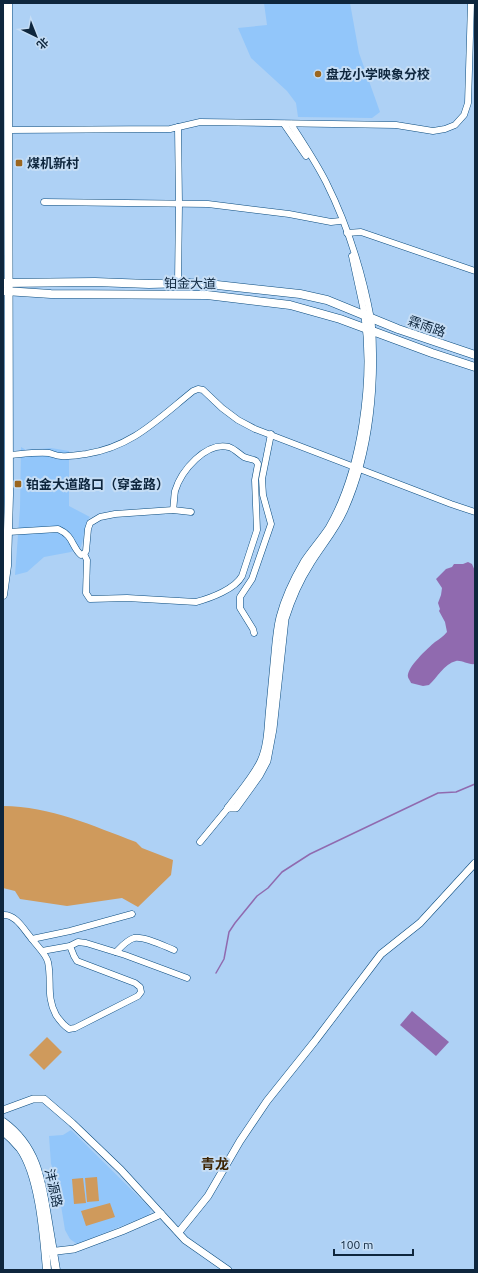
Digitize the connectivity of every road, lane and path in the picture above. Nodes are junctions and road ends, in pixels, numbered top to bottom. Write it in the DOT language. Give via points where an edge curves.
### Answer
graph roads {
  1 [pos="8,3"];
  2 [pos="471,3"];
  3 [pos="284,124"];
  4 [pos="291,124"];
  5 [pos="178,127"];
  6 [pos="8,130"];
  7 [pos="44,202"];
  8 [pos="179,204"];
  9 [pos="340,221"];
  10 [pos="347,233"];
  11 [pos="475,271"];
  12 [pos="178,283"];
  13 [pos="6,287"];
  14 [pos="368,318"];
  15 [pos="369,330"];
  16 [pos="475,355"];
  17 [pos="475,367"];
  18 [pos="271,434"];
  19 [pos="9,455"];
  20 [pos="355,467"];
  21 [pos="173,510"];
  22 [pos="191,512"];
  23 [pos="475,512"];
  24 [pos="475,519"];
  25 [pos="8,532"];
  26 [pos="84,554"];
  27 [pos="3,595"];
  28 [pos="254,633"];
  29 [pos="228,808"];
  30 [pos="200,842"];
  31 [pos="475,863"];
  32 [pos="132,914"];
  33 [pos="3,915"];
  34 [pos="32,939"];
  35 [pos="70,946"];
  36 [pos="174,950"];
  37 [pos="42,951"];
  38 [pos="116,952"];
  39 [pos="187,978"];
  40 [pos="7,1108"];
  41 [pos="3,1122"];
  42 [pos="3,1131"];
  43 [pos="161,1214"];
  44 [pos="179,1232"];
  45 [pos="49,1252"];
  46 [pos="47,1270"];
  47 [pos="56,1270"];
  48 [pos="228,1270"];
  1 -- 6 [label="main road"];
  2 -- 4 [label="street" via="468,103 464,115 455,125 432,131 396,125"];
  3 -- 4 [label="street"];
  3 -- 5 [label="street" via="200,122"];
  3 -- 9 [label="street" via="309,159"];
  4 -- 10 [label="street" via="326,182"];
  5 -- 6 [label="street"];
  5 -- 8 [label="street"];
  6 -- 13 [label="main road"];
  7 -- 8 [label="street"];
  8 -- 9 [label="street" via="215,205 331,222"];
  8 -- 12 [label="street"];
  9 -- 10 [label="street"];
  10 -- 11 [label="street" via="361,232"];
  10 -- 14 [label="street" via="364,284"];
  12 -- 13 [label="main road, 铂金大道"];
  12 -- 14 [label="main road, 铂金大道" via="300,294 327,300"];
  13 -- 15 [label="main road, 铂金大道" via="51,294 188,294 236,298 290,305"];
  13 -- 19 [label="main road"];
  14 -- 15 [label="street"];
  14 -- 16 [label="main road, 霖雨路"];
  15 -- 17 [label="main road, 霖雨路"];
  15 -- 20 [label="street" via="364,410"];
  18 -- 19 [label="street" via="238,420 203,390 198,389 144,431 113,447 75,455"];
  18 -- 20 [label="street"];
  18 -- 28 [label="street" via="262,479 270,524 252,579 240,597 240,608"];
  19 -- 25 [label="main road"];
  20 -- 23 [label="street"];
  20 -- 29 [label="street" via="339,508 305,562 285,601 279,618 268,728 262,759"];
  21 -- 22 [label="street"];
  21 -- 26 [label="street" via="115,514 94,520 88,529"];
  21 -- 26 [label="street" via="175,491 180,480 203,453 214,447 228,447 256,461 257,530 242,576 235,586 196,602 127,598 90,599 86,593 88,560"];
  23 -- 24 [label="street"];
  25 -- 26 [label="street" via="58,529 74,542 78,552"];
  25 -- 27 [label="main road"];
  29 -- 30 [label="street"];
  31 -- 44 [label="street" via="420,923 381,954 267,1101 208,1196"];
  32 -- 34 [label="street"];
  33 -- 34 [label="street" via="14,917"];
  34 -- 37 [label="street"];
  35 -- 37 [label="street"];
  35 -- 37 [label="street" via="77,960 140,987 138,996 69,1029 61,1022 52,1006 48,962"];
  35 -- 38 [label="street" via="78,942 86,943"];
  36 -- 38 [label="street" via="142,938 134,938"];
  38 -- 39 [label="street"];
  40 -- 43 [label="street" via="33,1099 44,1099 121,1170"];
  41 -- 45 [label="main road, 沣源路" via="26,1144 38,1170 44,1194"];
  42 -- 45 [label="main road, 沣源路" via="20,1148 32,1172"];
  43 -- 44 [label="street"];
  43 -- 45 [label="street" via="74,1249"];
  44 -- 48 [label="street" via="185,1240"];
  45 -- 46 [label="main road, 沣源路"];
  45 -- 47 [label="main road, 沣源路"];
}
